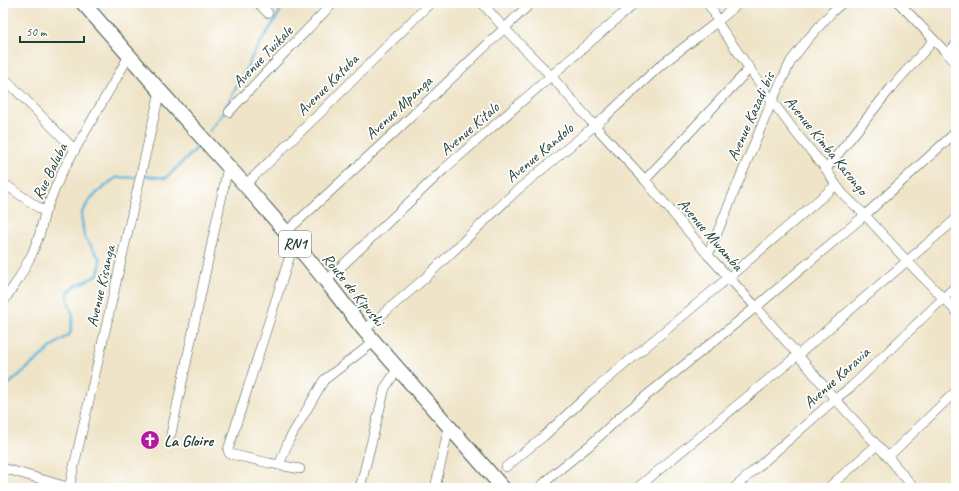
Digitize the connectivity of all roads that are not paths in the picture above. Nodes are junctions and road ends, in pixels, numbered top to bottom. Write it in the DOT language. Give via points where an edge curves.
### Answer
graph roads {
  1 [pos="83,3"];
  2 [pos="258,3"];
  3 [pos="334,3"];
  4 [pos="430,3"];
  5 [pos="482,3"];
  6 [pos="531,3"];
  7 [pos="635,3"];
  8 [pos="707,3"];
  9 [pos="739,3"];
  10 [pos="842,3"];
  11 [pos="899,3"];
  12 [pos="268,13"];
  13 [pos="717,22"];
  14 [pos="504,28"];
  15 [pos="934,40"];
  16 [pos="956,44"];
  17 [pos="948,54"];
  18 [pos="129,56"];
  19 [pos="956,63"];
  20 [pos="750,68"];
  21 [pos="3,77"];
  22 [pos="552,77"];
  23 [pos="160,91"];
  24 [pos="772,101"];
  25 [pos="229,112"];
  26 [pos="594,125"];
  27 [pos="956,132"];
  28 [pos="75,150"];
  29 [pos="228,166"];
  30 [pos="826,169"];
  31 [pos="645,180"];
  32 [pos="3,183"];
  33 [pos="245,185"];
  34 [pos="836,185"];
  35 [pos="45,212"];
  36 [pos="865,215"];
  37 [pos="956,219"];
  38 [pos="290,238"];
  39 [pos="708,255"];
  40 [pos="907,260"];
  41 [pos="728,278"];
  42 [pos="326,281"];
  43 [pos="956,286"];
  44 [pos="6,290"];
  45 [pos="944,298"];
  46 [pos="3,302"];
  47 [pos="756,307"];
  48 [pos="956,311"];
  49 [pos="364,330"];
  50 [pos="375,341"];
  51 [pos="798,355"];
  52 [pos="398,368"];
  53 [pos="956,391"];
  54 [pos="835,399"];
  55 [pos="449,427"];
  56 [pos="171,434"];
  57 [pos="877,446"];
  58 [pos="888,457"];
  59 [pos="279,465"];
  60 [pos="506,467"];
  61 [pos="3,468"];
  62 [pos="300,469"];
  63 [pos="956,485"];
  64 [pos="70,488"];
  65 [pos="360,488"];
  66 [pos="435,488"];
  67 [pos="503,488"];
  68 [pos="539,488"];
  69 [pos="637,488"];
  70 [pos="734,488"];
  71 [pos="828,488"];
  72 [pos="914,488"];
  73 [pos="953,488"];
  1 -- 18 [label="highway, Route de Kipushi / RN1"];
  2 -- 12 [label="street"];
  3 -- 25 [label="street, Avenue Twikale"];
  4 -- 33 [label="street, Avenue Katuba"];
  5 -- 14 [label="street, Avenue Mwamba"];
  6 -- 14 [label="street, Avenue Mpanga"];
  7 -- 22 [label="street, Avenue Kitalo"];
  8 -- 13 [label="street, Avenue Kimba Kasongo" via="714,12"];
  9 -- 13 [label="street, Avenue Kandolo"];
  10 -- 24 [label="street, Avenue Kazadi bis" via="791,61"];
  11 -- 15 [label="street"];
  13 -- 20 [label="street, Avenue Kimba Kasongo"];
  13 -- 26 [label="street, Avenue Kandolo" via="661,65"];
  14 -- 22 [label="street, Avenue Mwamba"];
  14 -- 38 [label="street, Avenue Mpanga" via="394,132"];
  15 -- 17 [label="street"];
  15 -- 30 [label="street" via="891,88"];
  16 -- 17 [label="street"];
  17 -- 19 [label="street"];
  18 -- 23 [label="highway, Route de Kipushi / RN1"];
  18 -- 28 [label="street, Rue Baluba"];
  20 -- 24 [label="street, Avenue Kimba Kasongo"];
  20 -- 31 [label="street"];
  21 -- 28 [label="street"];
  22 -- 26 [label="street, Avenue Mwamba"];
  22 -- 42 [label="street, Avenue Kitalo" via="443,170"];
  23 -- 29 [label="highway, Route de Kipushi / RN1"];
  23 -- 64 [label="street, Avenue Kisanga"];
  24 -- 30 [label="street, Avenue Kimba Kasongo"];
  24 -- 39 [label="street, Avenue Kazadi bis"];
  26 -- 31 [label="street, Avenue Mwamba"];
  26 -- 49 [label="street, Avenue Kandolo" via="515,192 424,279"];
  27 -- 36 [label="street"];
  28 -- 35 [label="street, Rue Baluba" via="62,172"];
  29 -- 33 [label="highway, Route de Kipushi / RN1"];
  29 -- 56 [label="street"];
  30 -- 34 [label="street, Avenue Kimba Kasongo"];
  31 -- 39 [label="street, Avenue Mwamba"];
  32 -- 35 [label="street"];
  33 -- 38 [label="highway, Route de Kipushi / RN1"];
  34 -- 36 [label="street, Avenue Kimba Kasongo"];
  34 -- 41 [label="street"];
  35 -- 44 [label="street, Rue Baluba" via="32,254"];
  36 -- 40 [label="street, Avenue Kimba Kasongo"];
  36 -- 47 [label="street"];
  37 -- 40 [label="street"];
  38 -- 42 [label="highway, Route de Kipushi / RN1"];
  38 -- 59 [label="street" via="228,449 230,454"];
  39 -- 41 [label="street, Avenue Mwamba"];
  40 -- 45 [label="street, Avenue Kimba Kasongo"];
  40 -- 51 [label="street"];
  41 -- 47 [label="street, Avenue Mwamba"];
  41 -- 60 [label="street"];
  42 -- 49 [label="highway, Route de Kipushi / RN1"];
  43 -- 45 [label="street, Avenue Karavia"];
  44 -- 46 [label="street, Rue Baluba"];
  45 -- 48 [label="street, Avenue Kimba Kasongo"];
  45 -- 54 [label="street, Avenue Karavia" via="852,386"];
  47 -- 51 [label="street, Avenue Mwamba"];
  47 -- 68 [label="street" via="620,417"];
  49 -- 50 [label="highway, Route de Kipushi / RN1"];
  50 -- 52 [label="highway, Route de Kipushi / RN1"];
  50 -- 59 [label="street" via="324,380 289,440"];
  51 -- 54 [label="street, Avenue Mwamba"];
  51 -- 69 [label="street"];
  52 -- 55 [label="highway, Route de Kipushi / RN1"];
  52 -- 65 [label="street" via="385,388"];
  53 -- 58 [label="street"];
  54 -- 57 [label="street, Avenue Mwamba"];
  54 -- 70 [label="street, Avenue Karavia"];
  55 -- 66 [label="street"];
  55 -- 67 [label="highway, Route de Kipushi / RN1"];
  57 -- 58 [label="street, Avenue Mwamba"];
  57 -- 71 [label="street"];
  58 -- 72 [label="street, Avenue Mwamba"];
  59 -- 62 [label="street"];
  61 -- 64 [label="street, Avenue Kisanga"];
  63 -- 73 [label="street"];
}
